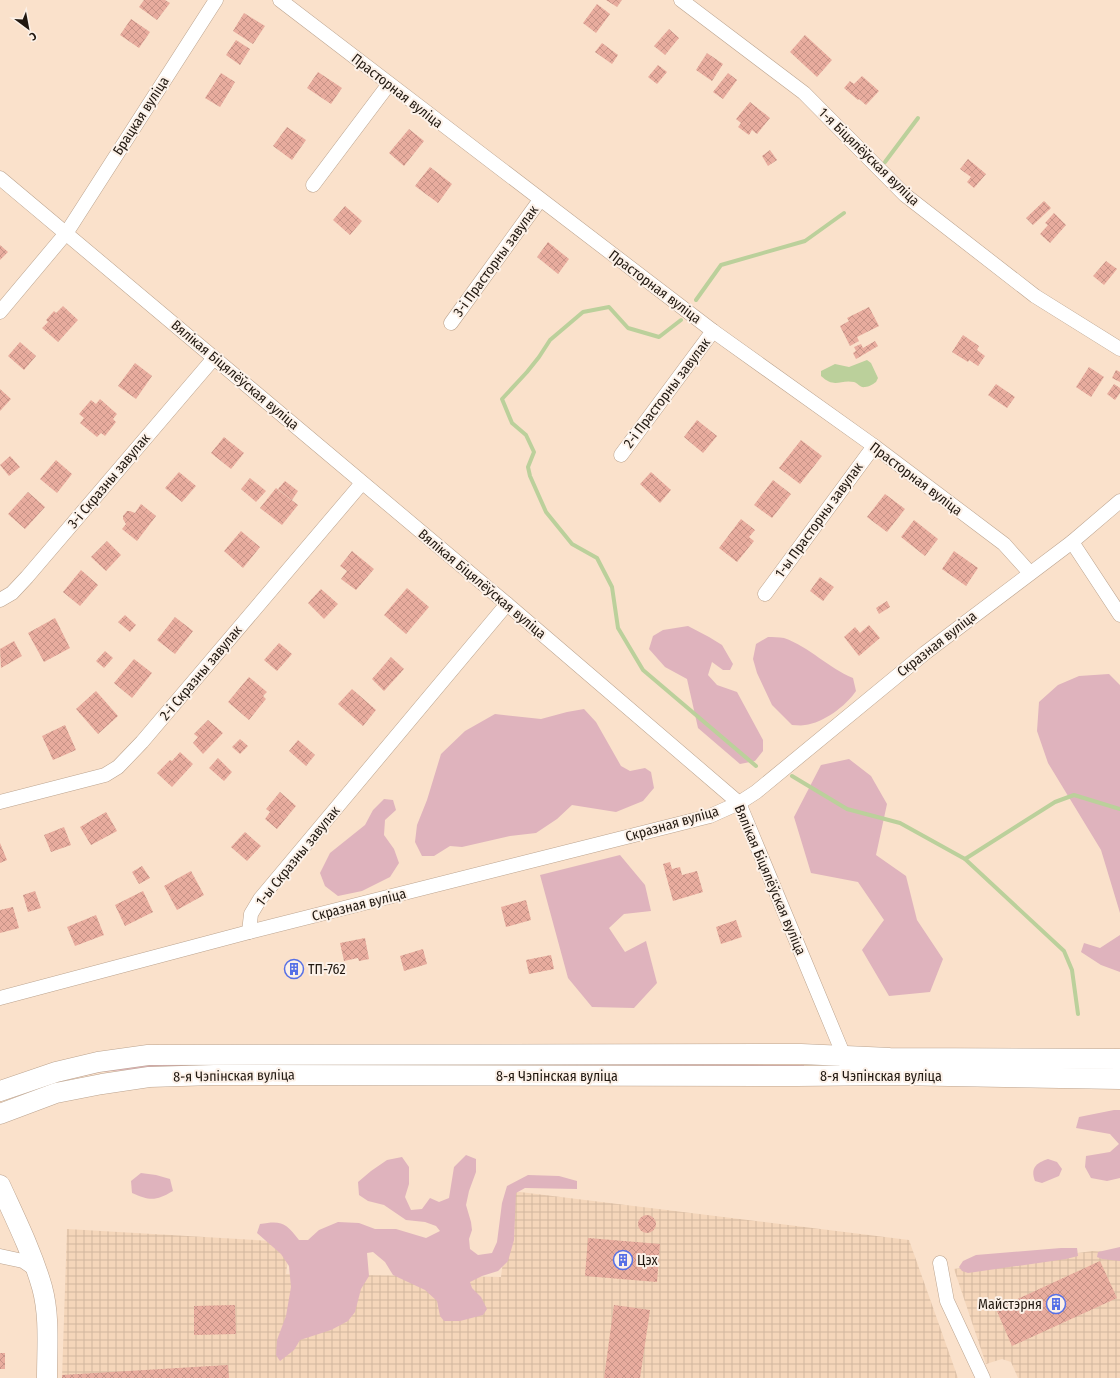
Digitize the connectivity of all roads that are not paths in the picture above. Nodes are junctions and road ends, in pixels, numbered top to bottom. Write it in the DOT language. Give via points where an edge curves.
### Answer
graph roads {
  1 [pos="216,0"];
  2 [pos="280,0"];
  3 [pos="681,0"];
  4 [pos="389,84"];
  5 [pos="0,178"];
  6 [pos="313,185"];
  7 [pos="540,200"];
  8 [pos="67,232"];
  9 [pos="0,312"];
  10 [pos="451,323"];
  11 [pos="713,331"];
  12 [pos="1120,348"];
  13 [pos="214,358"];
  14 [pos="874,446"];
  15 [pos="621,455"];
  16 [pos="362,483"];
  17 [pos="1120,501"];
  18 [pos="1072,542"];
  19 [pos="1030,573"];
  20 [pos="765,594"];
  21 [pos="0,600"];
  22 [pos="507,604"];
  23 [pos="1120,615"];
  24 [pos="0,802"];
  25 [pos="739,803"];
  26 [pos="249,932"];
  27 [pos="0,998"];
  28 [pos="844,1056"];
  29 [pos="1120,1059"];
  30 [pos="848,1075"];
  31 [pos="1120,1079"];
  32 [pos="0,1091"];
  33 [pos="0,1114"];
  34 [pos="0,1185"];
  35 [pos="0,1256"];
  36 [pos="940,1263"];
  37 [pos="35,1269"];
  38 [pos="47,1378"];
  39 [pos="983,1378"];
  1 -- 8 [label="street, Брацкая вуліца"];
  2 -- 4 [label="street, Прасторная вуліца"];
  3 -- 12 [label="street, 1-я Біцялёўская вуліца" via="804,93 905,195 1035,296"];
  4 -- 6 [label="street"];
  4 -- 7 [label="street, Прасторная вуліца"];
  5 -- 8 [label="street, Вялікая Біцялёўская вуліца"];
  7 -- 10 [label="street, 3-і Прасторны завулак"];
  7 -- 11 [label="street, Прасторная вуліца"];
  8 -- 9 [label="street, Брацкая вуліца"];
  8 -- 13 [label="street, Вялікая Біцялёўская вуліца"];
  11 -- 14 [label="street, Прасторная вуліца"];
  11 -- 15 [label="street, 2-і Прасторны завулак"];
  13 -- 16 [label="street, Вялікая Біцялёўская вуліца"];
  13 -- 21 [label="street, 3-і Скразны завулак" via="27,577 12,593"];
  14 -- 19 [label="street, Прасторная вуліца" via="1004,544"];
  14 -- 20 [label="street, 1-ы Прасторны завулак"];
  16 -- 22 [label="street, Вялікая Біцялёўская вуліца"];
  16 -- 24 [label="street, 2-і Скразны завулак" via="118,767 98,777"];
  17 -- 18 [label="street, Скразная вуліца"];
  18 -- 19 [label="street, Скразная вуліца"];
  18 -- 23 [label="street"];
  19 -- 25 [label="street, Скразная вуліца" via="925,652 756,792"];
  22 -- 25 [label="street, Вялікая Біцялёўская вуліца"];
  22 -- 26 [label="street, 1-ы Скразны завулак" via="260,900 252,914"];
  25 -- 26 [label="street, Скразная вуліца" via="710,816"];
  25 -- 28 [label="street, Вялікая Біцялёўская вуліца"];
  26 -- 27 [label="street"];
  28 -- 29 [label="main road, 8-я Чэпінская вуліца"];
  28 -- 30 [label="street, Вялікая Біцялёўская вуліца"];
  28 -- 32 [label="main road, 8-я Чэпінская вуліца" via="148,1055 98,1062 56,1072"];
  30 -- 31 [label="main road, 8-я Чэпінская вуліца"];
  30 -- 33 [label="main road, 8-я Чэпінская вуліца" via="148,1077 56,1093"];
  34 -- 37 [label="main road"];
  35 -- 37 [label="street" via="23,1261"];
  36 -- 39 [label="street" via="947,1301"];
  37 -- 38 [label="main road" via="42,1288 47,1322"];
}
